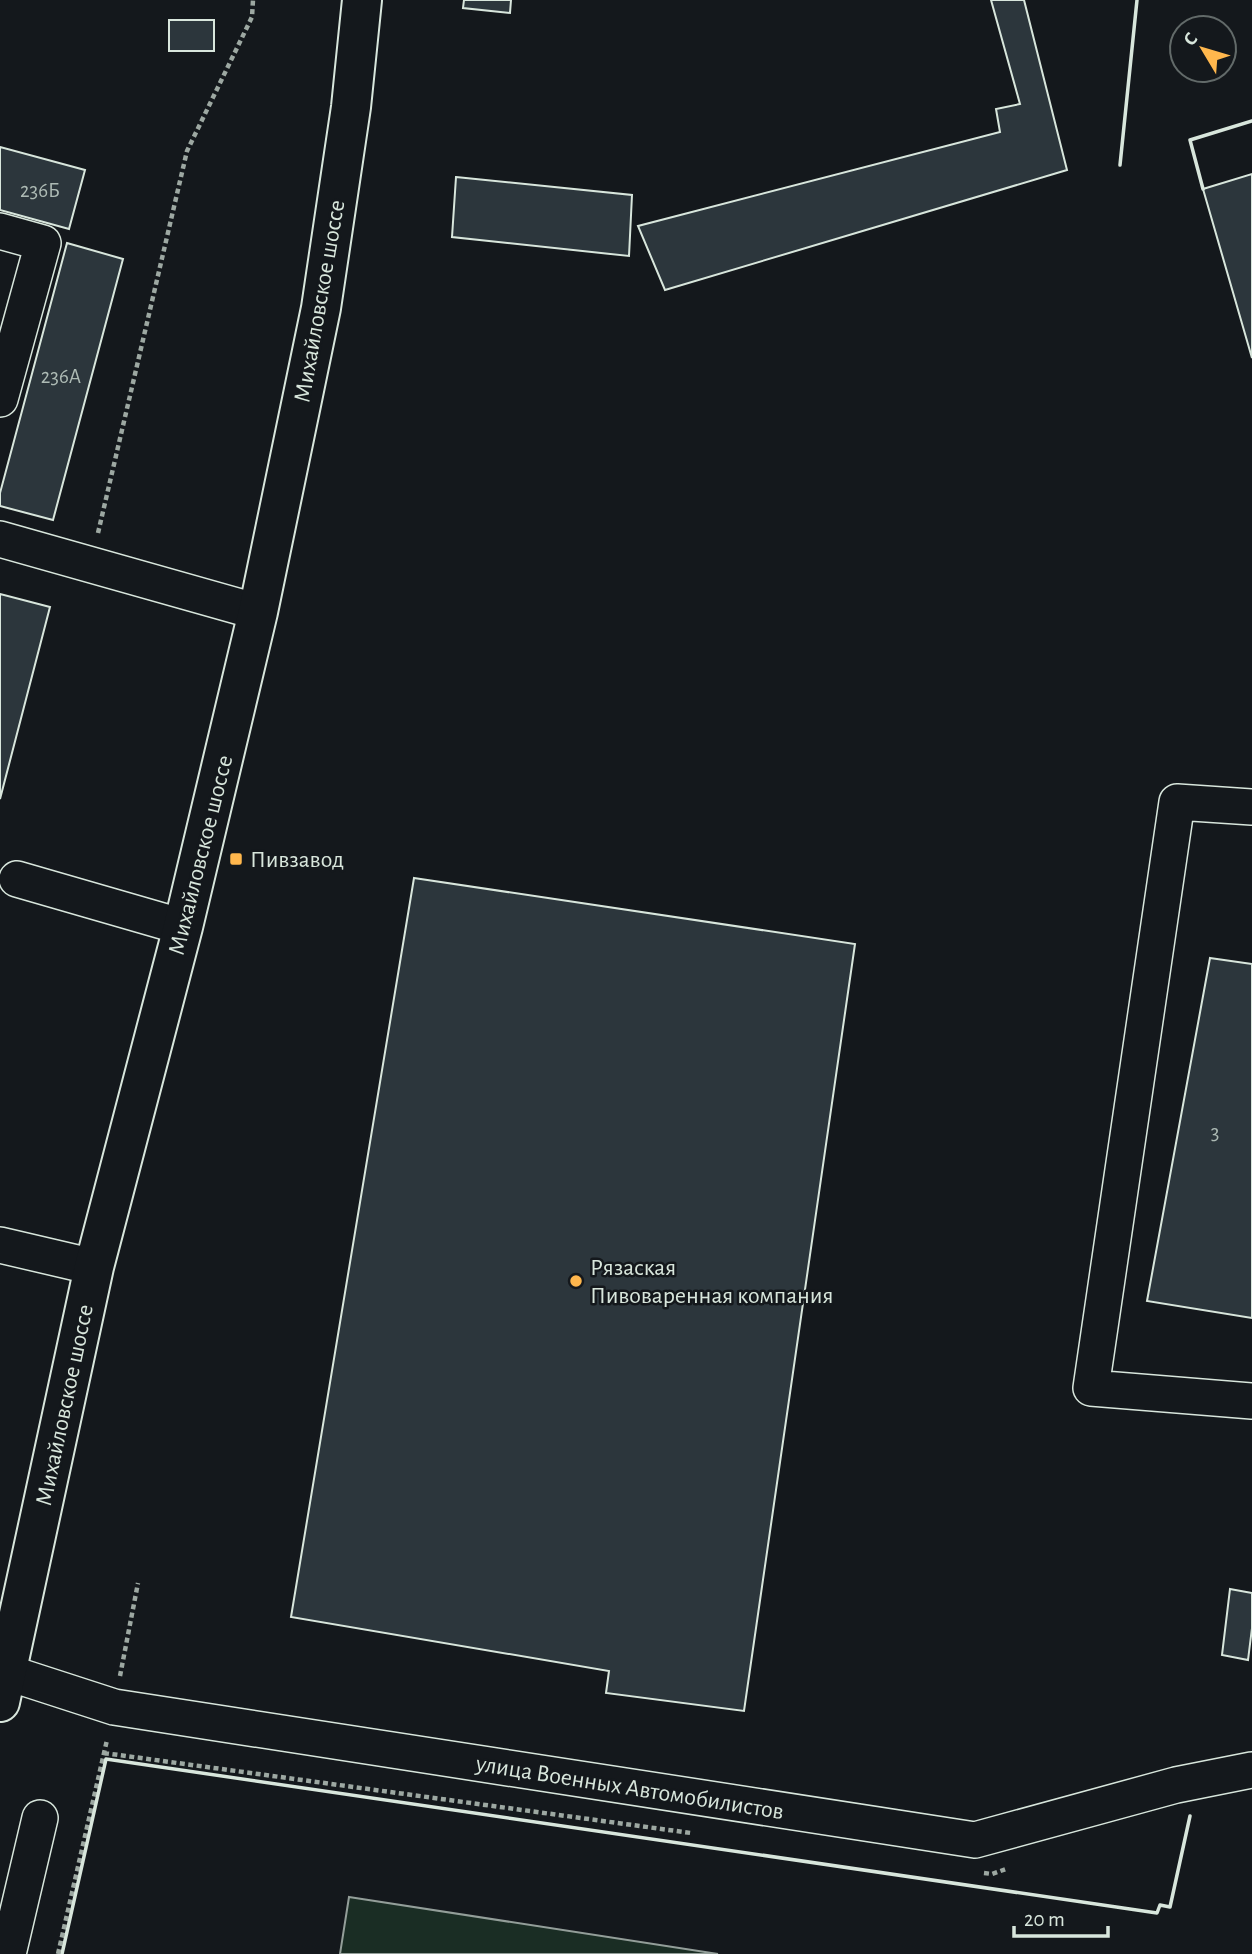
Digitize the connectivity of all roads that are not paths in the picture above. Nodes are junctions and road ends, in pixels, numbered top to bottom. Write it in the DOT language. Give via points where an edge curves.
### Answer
graph roads {
  1 [pos="362,0"];
  2 [pos="0,231"];
  3 [pos="0,399"];
  4 [pos="0,539"];
  5 [pos="258,612"];
  6 [pos="1252,807"];
  7 [pos="17,879"];
  8 [pos="183,927"];
  9 [pos="0,1245"];
  10 [pos="94,1267"];
  11 [pos="1252,1401"];
  12 [pos="3,1687"];
  13 [pos="1252,1770"];
  14 [pos="40,1818"];
  15 [pos="8,1954"];
  1 -- 5 [label="main road, Михайловское шоссе" via="321,308"];
  2 -- 3 [label="street" via="43,243"];
  4 -- 5 [label="street"];
  5 -- 8 [label="main road, Михайловское шоссе"];
  6 -- 11 [label="street" via="1177,802 1091,1388"];
  7 -- 8 [label="street"];
  8 -- 10 [label="main road, Михайловское шоссе"];
  9 -- 10 [label="street"];
  10 -- 12 [label="main road, Михайловское шоссе"];
  12 -- 13 [label="street, улица Военных Автомобилистов" via="975,1840 1176,1785"];
  14 -- 15 [label="street"];
}
